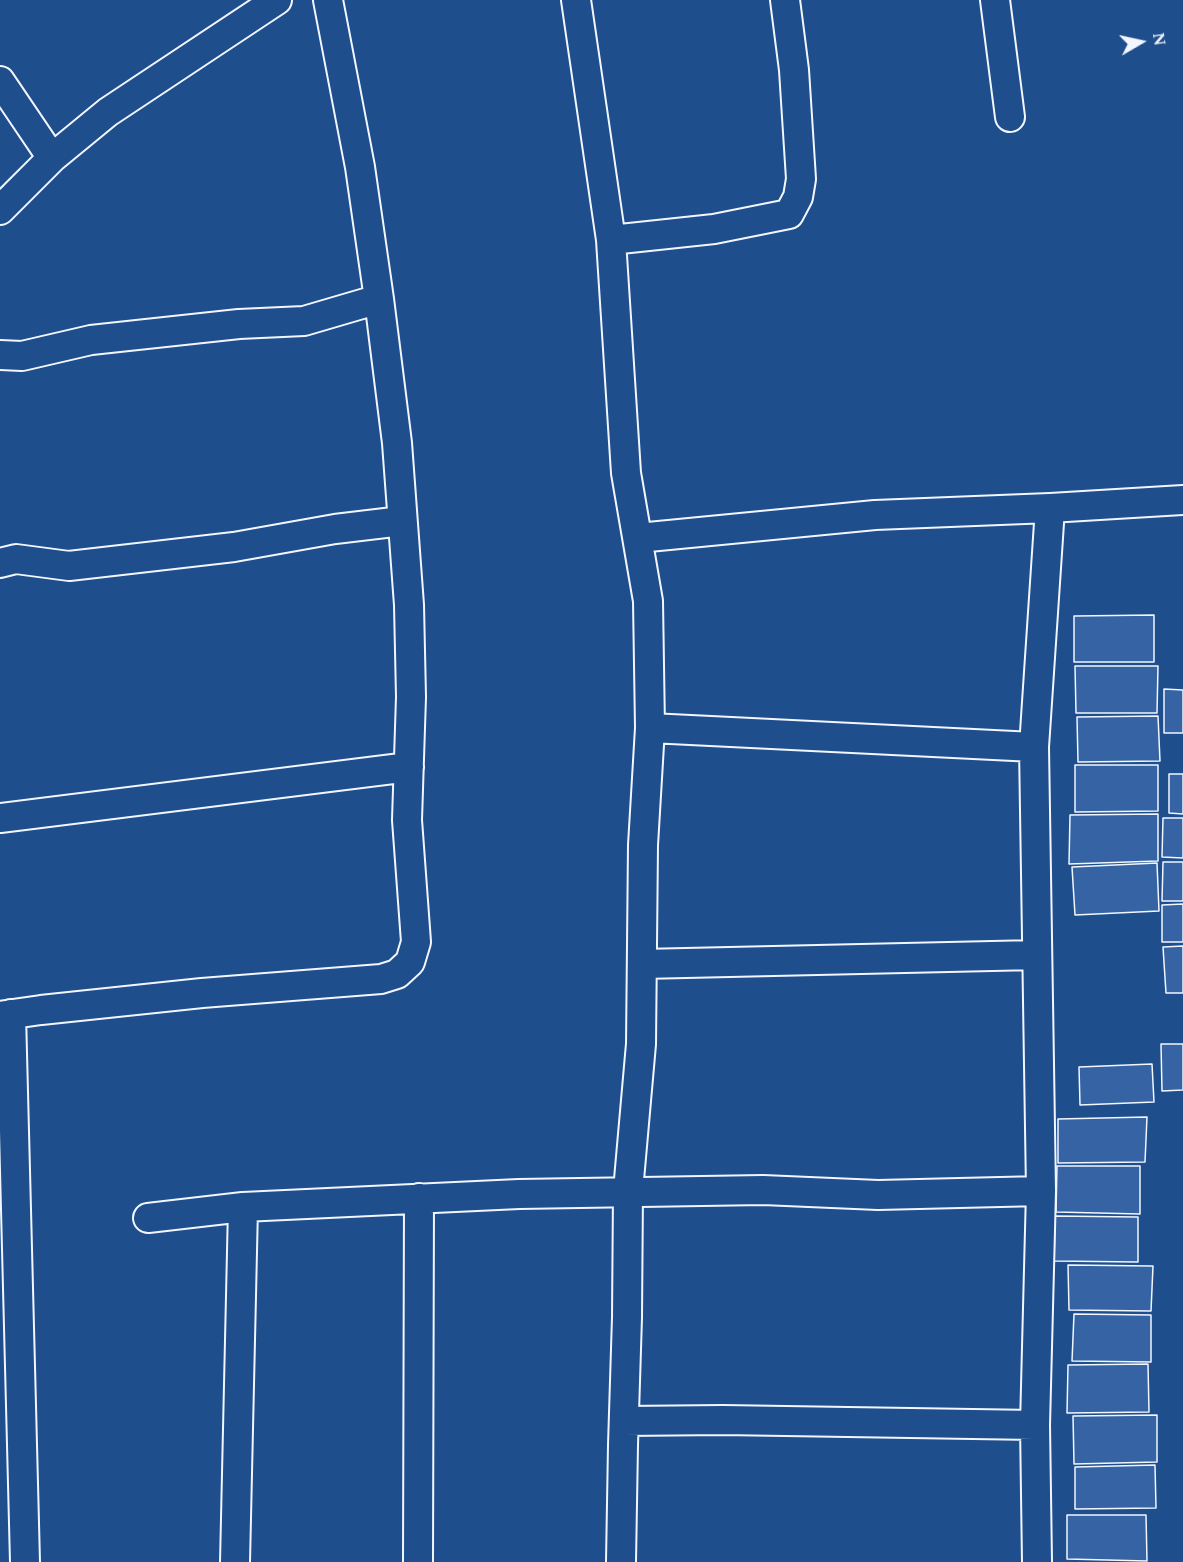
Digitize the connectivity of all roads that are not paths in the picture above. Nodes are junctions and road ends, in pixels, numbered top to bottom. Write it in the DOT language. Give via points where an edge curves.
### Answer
graph roads {
  1 [pos="328,0"];
  2 [pos="576,0"];
  3 [pos="785,0"];
  4 [pos="995,0"];
  5 [pos="273,1"];
  6 [pos="0,81"];
  7 [pos="1010,117"];
  8 [pos="52,158"];
  9 [pos="0,210"];
  10 [pos="611,240"];
  11 [pos="378,299"];
  12 [pos="0,355"];
  13 [pos="1183,500"];
  14 [pos="1050,508"];
  15 [pos="402,521"];
  16 [pos="638,538"];
  17 [pos="0,563"];
  18 [pos="650,728"];
  19 [pos="1034,747"];
  20 [pos="409,767"];
  21 [pos="0,818"];
  22 [pos="1036,955"];
  23 [pos="642,964"];
  24 [pos="5,1015"];
  25 [pos="628,1191"];
  26 [pos="1041,1191"];
  27 [pos="419,1198"];
  28 [pos="243,1207"];
  29 [pos="148,1218"];
  30 [pos="624,1421"];
  31 [pos="1035,1425"];
  32 [pos="25,1562"];
  33 [pos="236,1562"];
  34 [pos="418,1562"];
  35 [pos="621,1562"];
  36 [pos="1037,1562"];
  1 -- 11 [label="street" via="360,167"];
  2 -- 10 [label="street"];
  3 -- 10 [label="street" via="801,179 789,214 714,228"];
  4 -- 7 [label="street"];
  5 -- 8 [label="street" via="108,112"];
  6 -- 8 [label="street"];
  8 -- 9 [label="street"];
  10 -- 16 [label="street" via="626,473"];
  11 -- 12 [label="street" via="304,321 91,340 22,356"];
  11 -- 15 [label="street" via="397,443"];
  13 -- 14 [label="street"];
  14 -- 16 [label="street" via="875,515"];
  14 -- 19 [label="street"];
  15 -- 17 [label="street" via="234,547 69,566 16,560"];
  15 -- 20 [label="street" via="409,616"];
  16 -- 18 [label="street" via="648,601"];
  18 -- 19 [label="street"];
  18 -- 23 [label="street" via="643,845"];
  19 -- 22 [label="street"];
  20 -- 21 [label="street"];
  20 -- 24 [label="street" via="407,820 416,942 410,962 397,974 381,979 202,993"];
  22 -- 23 [label="street"];
  22 -- 26 [label="street"];
  23 -- 25 [label="street" via="642,1044"];
  24 -- 32 [label="street"];
  25 -- 26 [label="street" via="763,1190 878,1196"];
  25 -- 27 [label="street"];
  25 -- 30 [label="street"];
  26 -- 31 [label="street"];
  27 -- 28 [label="street"];
  27 -- 34 [label="street"];
  28 -- 29 [label="street"];
  28 -- 33 [label="street"];
  30 -- 31 [label="street"];
  30 -- 35 [label="street"];
  31 -- 36 [label="street"];
}
